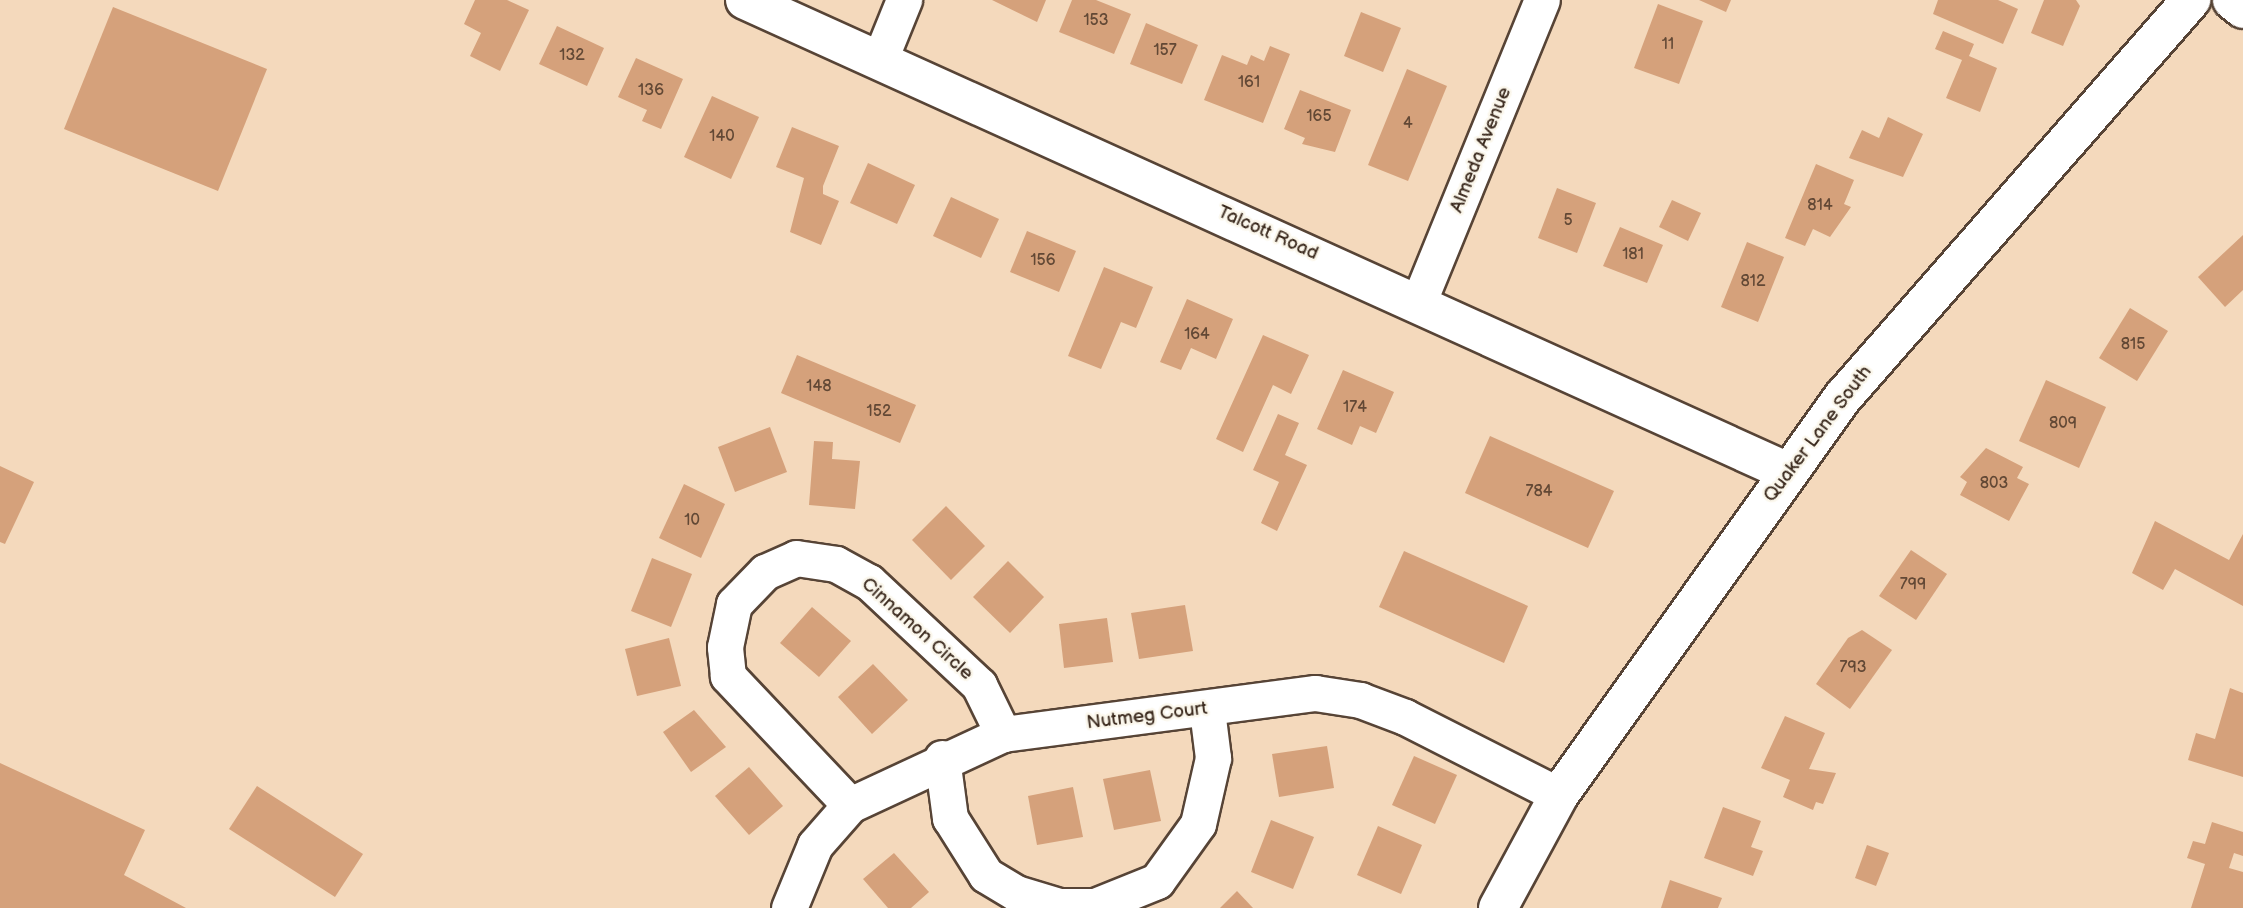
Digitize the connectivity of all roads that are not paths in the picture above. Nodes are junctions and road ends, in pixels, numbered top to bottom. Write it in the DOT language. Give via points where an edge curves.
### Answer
graph roads {
  1 [pos="745,0"];
  2 [pos="904,0"];
  3 [pos="1542,0"];
  4 [pos="2191,0"];
  5 [pos="2232,0"];
  6 [pos="2243,9"];
  7 [pos="880,59"];
  8 [pos="1419,301"];
  9 [pos="1788,472"];
  10 [pos="1207,710"];
  11 [pos="1003,734"];
  12 [pos="942,758"];
  13 [pos="1559,795"];
  14 [pos="850,805"];
  15 [pos="789,908"];
  16 [pos="1497,908"];
  1 -- 7 [label="main road, Talcott Road"];
  2 -- 7 [label="street"];
  3 -- 8 [label="street, Almeda Avenue"];
  4 -- 9 [label="main road, Quaker Lane South" via="1922,304"];
  5 -- 6 [label="main road"];
  7 -- 8 [label="main road, Talcott Road"];
  8 -- 9 [label="main road, Talcott Road"];
  9 -- 13 [label="main road, Quaker Lane South"];
  10 -- 11 [label="street, Nutmeg Court"];
  10 -- 12 [label="street" via="1213,758 1198,824 1157,881 1095,906 1059,906 1016,893 986,875 950,818"];
  10 -- 13 [label="street, Nutmeg Court" via="1315,693 1360,700"];
  11 -- 12 [label="street, Nutmeg Court"];
  11 -- 14 [label="street, Cinnamon Circle" via="979,684 869,582 836,564 796,558 765,572 734,604 725,647 727,676"];
  12 -- 14 [label="street, Nutmeg Court"];
  13 -- 16 [label="main road, Quaker Lane South"];
  14 -- 15 [label="street, Nutmeg Court" via="815,845"];
}
